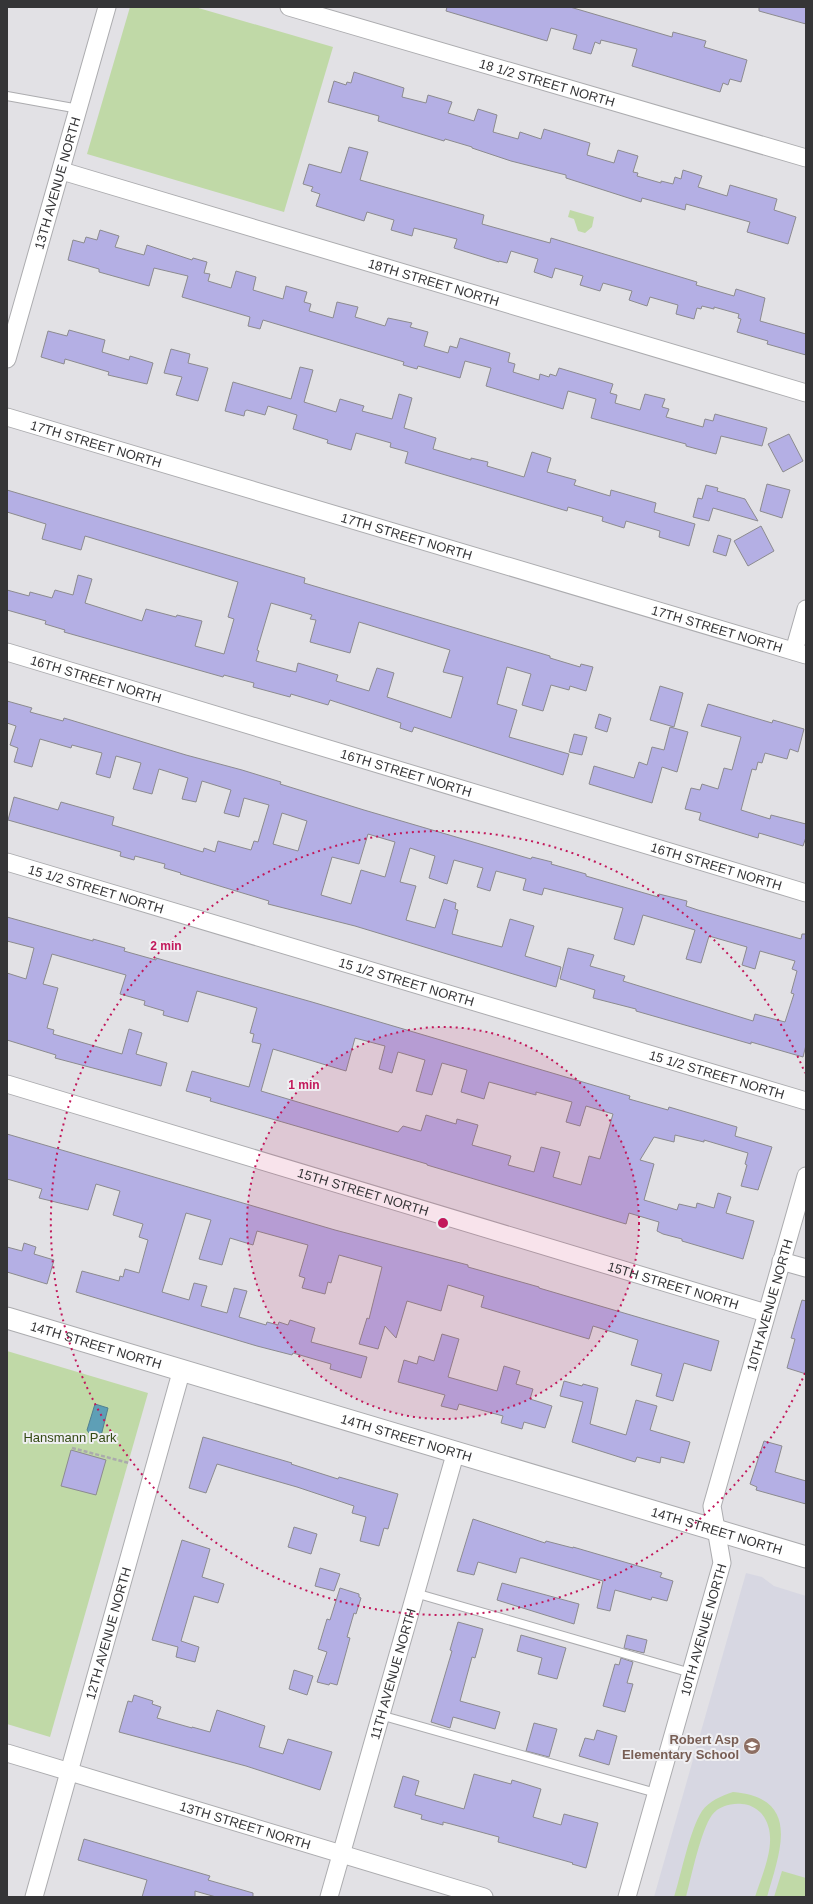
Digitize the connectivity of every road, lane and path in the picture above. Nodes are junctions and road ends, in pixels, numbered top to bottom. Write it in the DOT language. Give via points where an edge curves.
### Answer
graph roads {
  1 [pos="107,7"];
  2 [pos="289,7"];
  3 [pos="7,96"];
  4 [pos="79,109"];
  5 [pos="806,158"];
  6 [pos="62,171"];
  7 [pos="7,358"];
  8 [pos="806,393"];
  9 [pos="7,417"];
  10 [pos="806,609"];
  11 [pos="7,652"];
  12 [pos="800,653"];
  13 [pos="7,862"];
  14 [pos="806,893"];
  15 [pos="7,1084"];
  16 [pos="806,1101"];
  17 [pos="806,1176"];
  18 [pos="782,1261"];
  19 [pos="806,1268"];
  20 [pos="766,1313"];
  21 [pos="7,1318"];
  22 [pos="182,1369"];
  23 [pos="72,1448"];
  24 [pos="456,1451"];
  25 [pos="129,1463"];
  26 [pos="717,1531"];
  27 [pos="806,1557"];
  28 [pos="415,1593"];
  29 [pos="691,1673"];
  30 [pos="380,1715"];
  31 [pos="7,1753"];
  32 [pos="69,1772"];
  33 [pos="656,1793"];
  34 [pos="341,1855"];
  35 [pos="34,1897"];
  36 [pos="329,1897"];
  37 [pos="484,1897"];
  38 [pos="627,1897"];
  1 -- 4 [label="street, 13TH AVENUE NORTH"];
  2 -- 5 [label="street, 18 1/2 STREET NORTH"];
  3 -- 4 [label="lane"];
  4 -- 6 [label="street, 13TH AVENUE NORTH"];
  6 -- 7 [label="street, 13TH AVENUE NORTH"];
  6 -- 8 [label="street, 18TH STREET NORTH"];
  9 -- 12 [label="street, 17TH STREET NORTH"];
  10 -- 12 [label="street"];
  11 -- 14 [label="street, 16TH STREET NORTH"];
  13 -- 16 [label="street, 15 1/2 STREET NORTH"];
  15 -- 20 [label="street, 15TH STREET NORTH"];
  17 -- 18 [label="street, 10TH AVENUE NORTH"];
  18 -- 19 [label="street"];
  18 -- 20 [label="street, 10TH AVENUE NORTH"];
  20 -- 26 [label="street, 10TH AVENUE NORTH" via="712,1506"];
  21 -- 22 [label="street, 14TH STREET NORTH"];
  22 -- 24 [label="street, 14TH STREET NORTH"];
  22 -- 32 [label="street, 12TH AVENUE NORTH"];
  23 -- 25 [label="path"];
  24 -- 26 [label="street, 14TH STREET NORTH"];
  24 -- 28 [label="street, 11TH AVENUE NORTH"];
  26 -- 27 [label="street, 14TH STREET NORTH"];
  26 -- 29 [label="street, 10TH AVENUE NORTH" via="722,1563"];
  28 -- 29 [label="lane"];
  28 -- 30 [label="street, 11TH AVENUE NORTH"];
  29 -- 33 [label="street, 10TH AVENUE NORTH"];
  30 -- 33 [label="lane"];
  30 -- 34 [label="street, 11TH AVENUE NORTH"];
  31 -- 32 [label="street, 13TH STREET NORTH"];
  32 -- 34 [label="street, 13TH STREET NORTH"];
  32 -- 35 [label="street, 12TH AVENUE NORTH"];
  33 -- 38 [label="street, 10TH AVENUE NORTH"];
  34 -- 36 [label="street, 11TH AVENUE NORTH"];
  34 -- 37 [label="street, 13TH STREET NORTH"];
}
